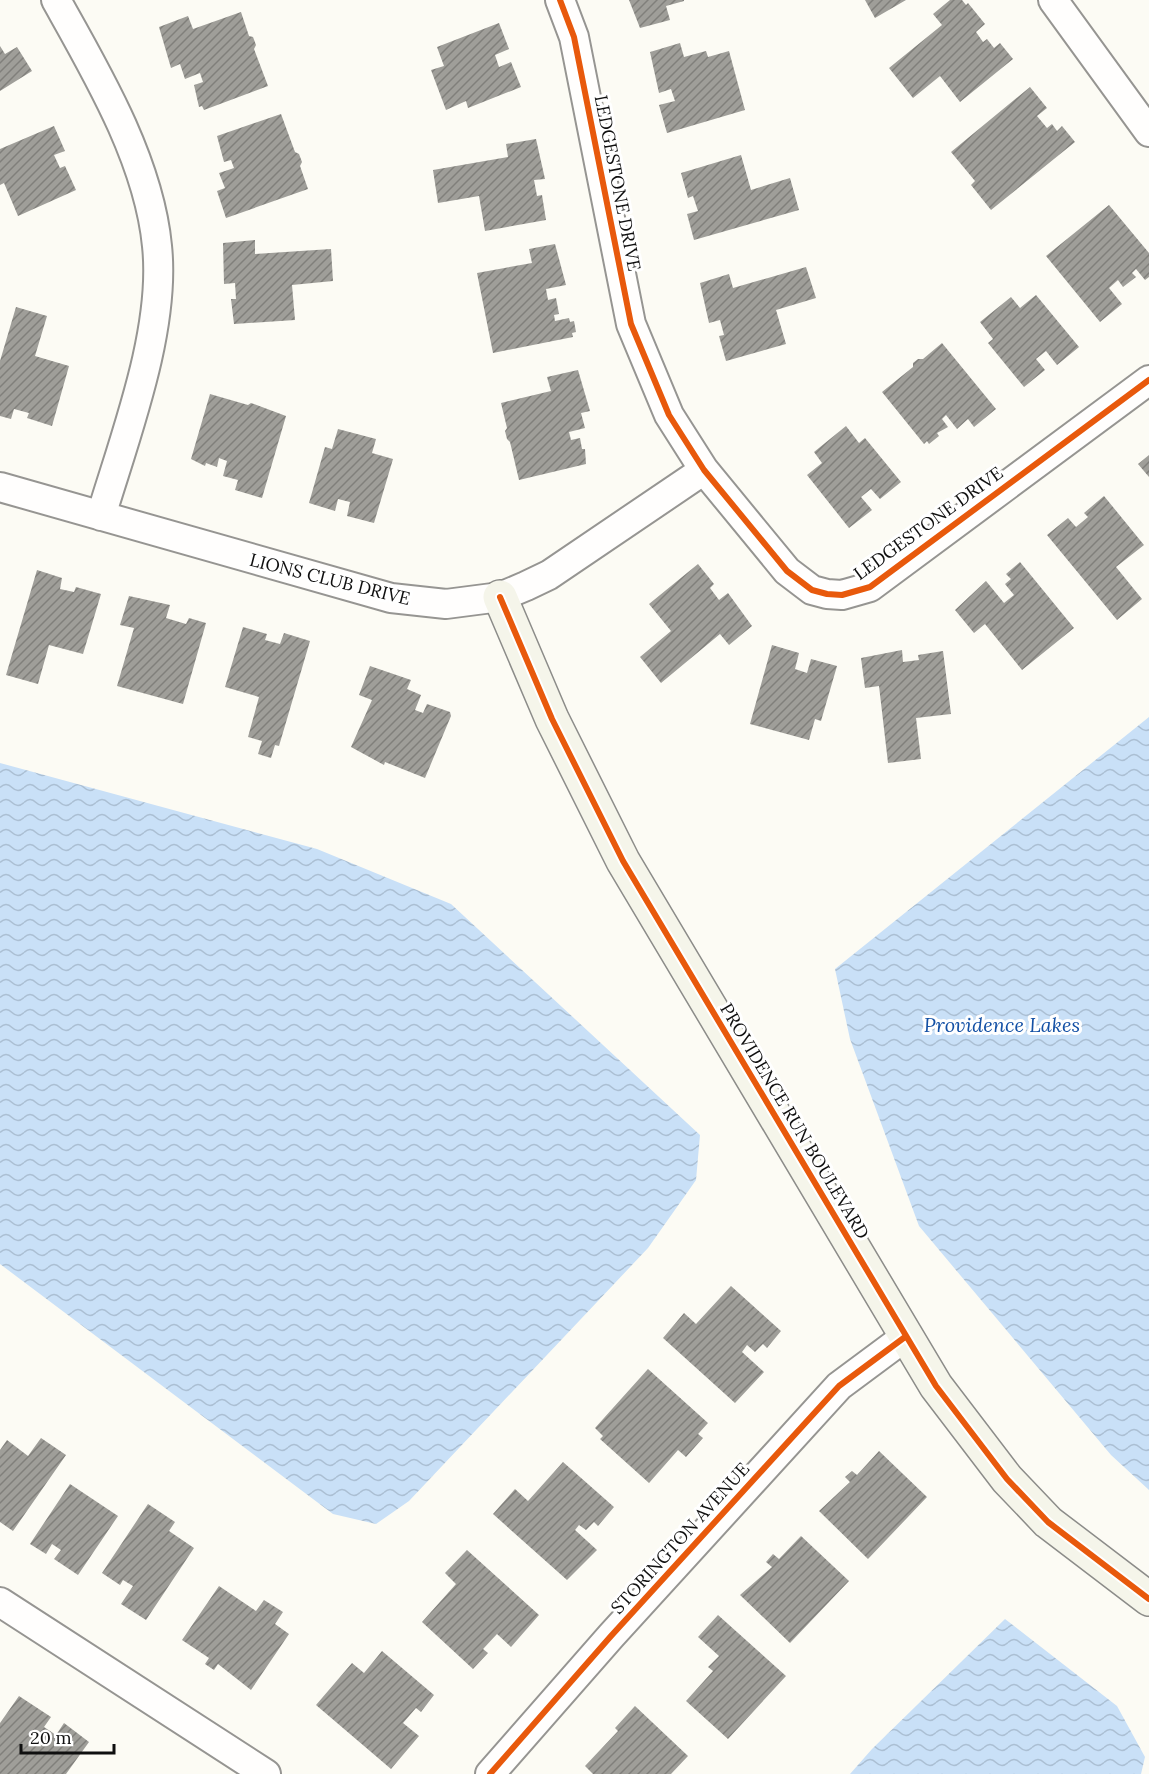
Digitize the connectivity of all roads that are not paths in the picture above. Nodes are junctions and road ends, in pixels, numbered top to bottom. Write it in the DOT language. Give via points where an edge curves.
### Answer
graph roads {
  1 [pos="56,0"];
  2 [pos="560,0"];
  3 [pos="1053,0"];
  4 [pos="1149,132"];
  5 [pos="1149,380"];
  6 [pos="704,470"];
  7 [pos="0,486"];
  8 [pos="101,516"];
  9 [pos="500,597"];
  10 [pos="905,1337"];
  11 [pos="1149,1599"];
  12 [pos="0,1602"];
  13 [pos="266,1774"];
  14 [pos="490,1774"];
  1 -- 8 [label="street" via="93,65 129,144 146,193 157,246 158,286 152,325 136,400"];
  2 -- 6 [label="street, LEDGESTONE DRIVE" via="574,37 631,324 669,415"];
  3 -- 4 [label="street"];
  5 -- 6 [label="street, LEDGESTONE DRIVE" via="870,586 842,596 812,590 787,571"];
  6 -- 9 [label="street, LIONS CLUB DRIVE" via="549,575"];
  7 -- 8 [label="street, LIONS CLUB DRIVE"];
  8 -- 9 [label="street, LIONS CLUB DRIVE" via="391,598 446,604"];
  9 -- 10 [label="street, PROVIDENCE RUN BOULEVARD" via="556,728 618,851"];
  10 -- 11 [label="street, PROVIDENCE RUN BOULEVARD" via="970,1434 1007,1479 1048,1522"];
  10 -- 14 [label="street, STORINGTON AVENUE" via="839,1386"];
  12 -- 13 [label="street"];
}
